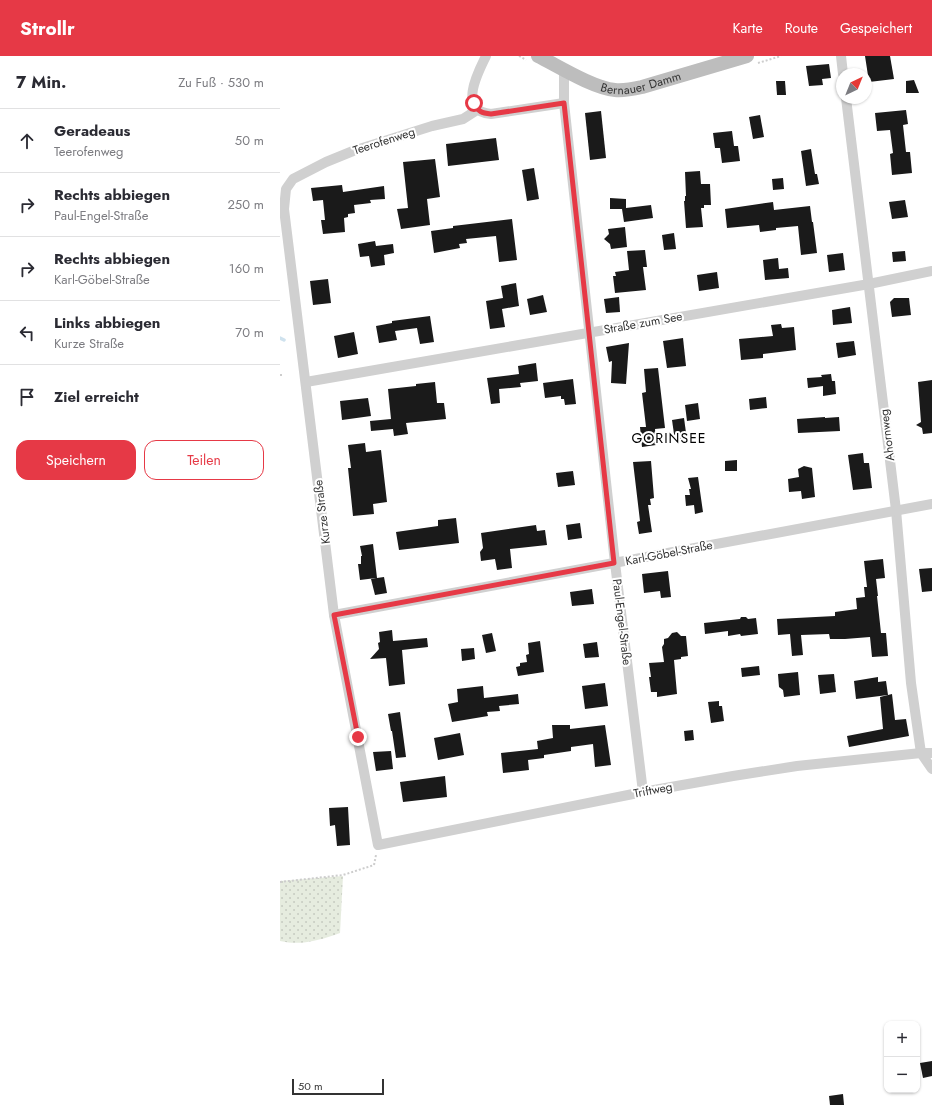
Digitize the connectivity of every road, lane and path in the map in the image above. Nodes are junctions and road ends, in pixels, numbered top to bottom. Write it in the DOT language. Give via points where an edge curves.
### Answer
graph roads {
  1 [pos="486,56"];
  2 [pos="538,56"];
  3 [pos="746,56"];
  4 [pos="841,56"];
  5 [pos="842,68"];
  6 [pos="564,70"];
  7 [pos="564,103"];
  8 [pos="847,104"];
  9 [pos="477,110"];
  10 [pos="293,179"];
  11 [pos="932,271"];
  12 [pos="869,284"];
  13 [pos="589,333"];
  14 [pos="280,375"];
  15 [pos="284,375"];
  16 [pos="306,382"];
  17 [pos="932,504"];
  18 [pos="896,510"];
  19 [pos="614,563"];
  20 [pos="334,615"];
  21 [pos="920,753"];
  22 [pos="932,753"];
  23 [pos="932,769"];
  24 [pos="644,792"];
  25 [pos="378,846"];
  26 [pos="280,882"];
  1 -- 9 [label="street" via="472,91"];
  2 -- 6 [label="main road, Bernauer Damm"];
  3 -- 6 [label="main road, Bernauer Damm" via="628,90 597,86"];
  4 -- 5 [label="street"];
  6 -- 7 [label="street, Paul-Engel-Straße"];
  7 -- 9 [label="street" via="491,114"];
  7 -- 13 [label="street, Paul-Engel-Straße"];
  8 -- 12 [label="street, Ahornweg"];
  9 -- 10 [label="street, Teerofenweg" via="463,119 353,151"];
  10 -- 16 [label="street, Kurze Straße" via="286,189 284,209"];
  11 -- 12 [label="street, Straße zum See"];
  12 -- 13 [label="street, Straße zum See"];
  12 -- 18 [label="street, Ahornweg"];
  13 -- 16 [label="street, Straße zum See"];
  13 -- 19 [label="street, Paul-Engel-Straße"];
  14 -- 15 [label="path"];
  16 -- 20 [label="street, Kurze Straße"];
  17 -- 18 [label="street, Karl-Göbel-Straße"];
  18 -- 19 [label="street, Karl-Göbel-Straße"];
  18 -- 21 [label="street, Ahornweg" via="911,683"];
  19 -- 20 [label="street, Karl-Göbel-Straße"];
  19 -- 24 [label="street, Paul-Engel-Straße"];
  20 -- 25 [label="street, Kurze Straße"];
  21 -- 22 [label="street, Triftweg"];
  21 -- 23 [label="street, Ahornweg"];
  21 -- 24 [label="street, Triftweg" via="796,766"];
  24 -- 25 [label="street, Triftweg"];
  25 -- 26 [label="path" via="374,865 343,875"];
}
